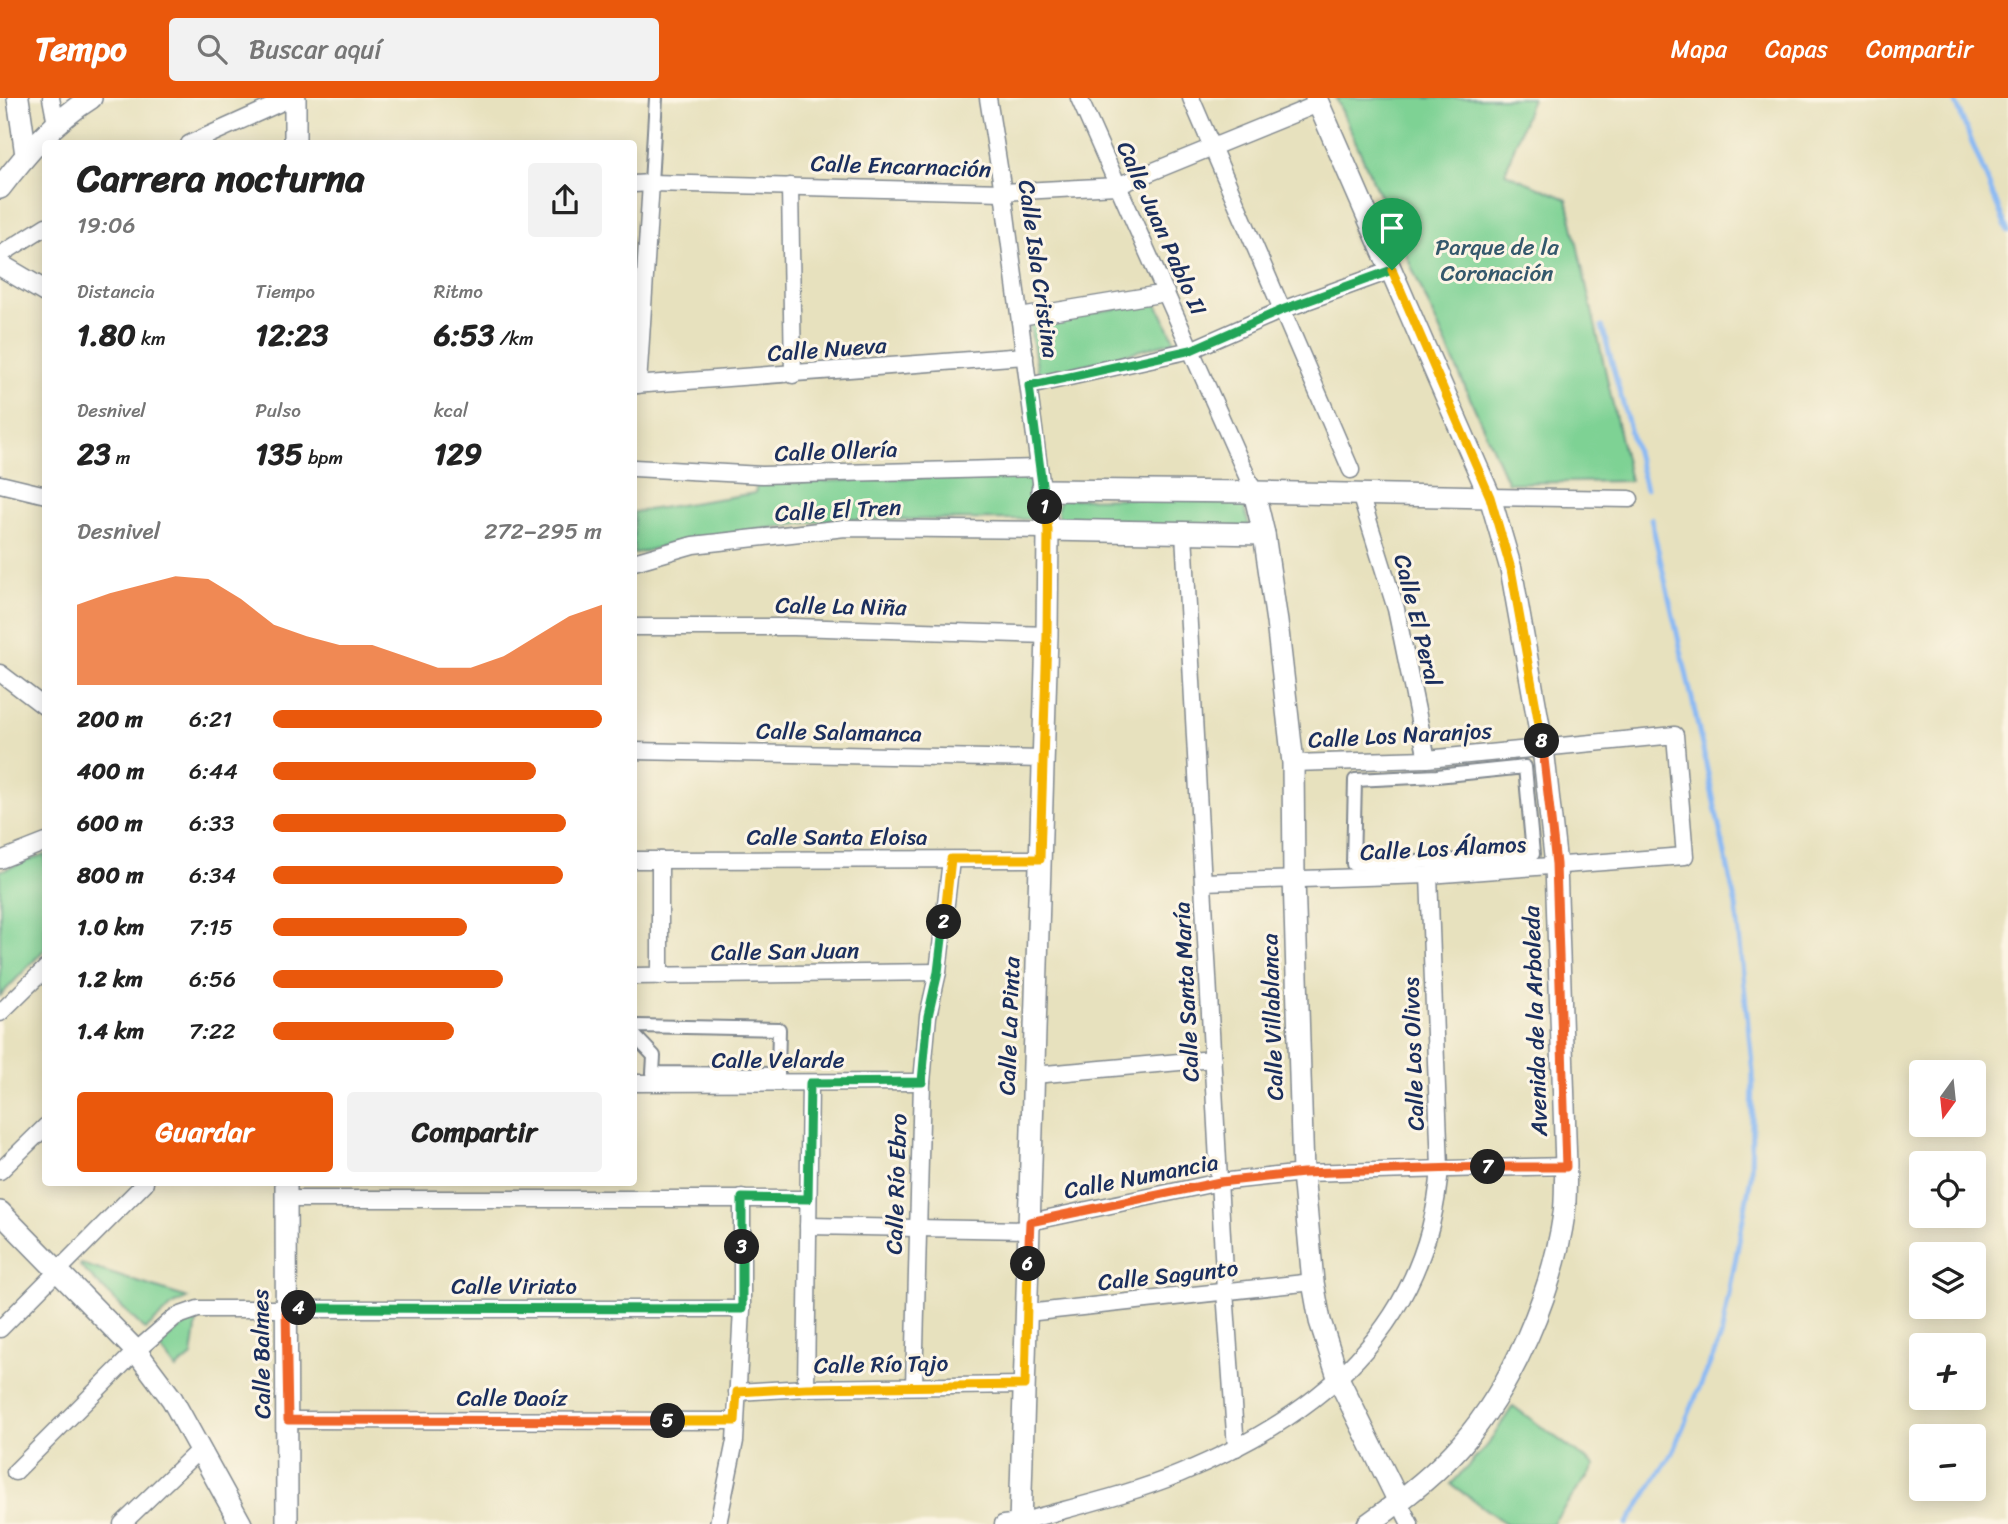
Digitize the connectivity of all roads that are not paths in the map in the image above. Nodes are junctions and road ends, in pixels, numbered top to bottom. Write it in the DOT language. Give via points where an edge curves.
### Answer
graph roads {
  1 [pos="18,98"];
  2 [pos="51,98"];
  3 [pos="91,98"];
  4 [pos="293,98"];
  5 [pos="656,98"];
  6 [pos="988,98"];
  7 [pos="1079,98"];
  8 [pos="1191,98"];
  9 [pos="1317,101"];
  10 [pos="56,124"];
  11 [pos="198,140"];
  12 [pos="295,140"];
  13 [pos="1212,147"];
  14 [pos="26,155"];
  15 [pos="651,183"];
  16 [pos="637,184"];
  17 [pos="790,186"];
  18 [pos="1117,186"];
  19 [pos="0,188"];
  20 [pos="1003,192"];
  21 [pos="42,229"];
  22 [pos="0,255"];
  23 [pos="0,265"];
  24 [pos="1392,270"];
  25 [pos="42,290"];
  26 [pos="1166,293"];
  27 [pos="1282,310"];
  28 [pos="1020,317"];
  29 [pos="1191,350"];
  30 [pos="1025,356"];
  31 [pos="637,372"];
  32 [pos="793,375"];
  33 [pos="637,385"];
  34 [pos="1029,386"];
  35 [pos="637,468"];
  36 [pos="1039,468"];
  37 [pos="1351,470"];
  38 [pos="0,484"];
  39 [pos="1042,490"];
  40 [pos="1254,492"];
  41 [pos="42,494"];
  42 [pos="1360,494"];
  43 [pos="1490,497"];
  44 [pos="1630,499"];
  45 [pos="1048,530"];
  46 [pos="1184,533"];
  47 [pos="1264,534"];
  48 [pos="637,561"];
  49 [pos="637,627"];
  50 [pos="1047,635"];
  51 [pos="0,673"];
  52 [pos="42,705"];
  53 [pos="1544,748"];
  54 [pos="637,751"];
  55 [pos="1043,759"];
  56 [pos="1427,759"];
  57 [pos="1293,763"];
  58 [pos="42,844"];
  59 [pos="1533,854"];
  60 [pos="1685,856"];
  61 [pos="951,859"];
  62 [pos="1040,859"];
  63 [pos="0,860"];
  64 [pos="637,860"];
  65 [pos="660,860"];
  66 [pos="1556,864"];
  67 [pos="1429,875"];
  68 [pos="1294,877"];
  69 [pos="1203,882"];
  70 [pos="42,972"];
  71 [pos="938,972"];
  72 [pos="637,976"];
  73 [pos="660,976"];
  74 [pos="0,1013"];
  75 [pos="637,1026"];
  76 [pos="637,1035"];
  77 [pos="1213,1059"];
  78 [pos="1034,1075"];
  79 [pos="922,1082"];
  80 [pos="637,1083"];
  81 [pos="810,1083"];
  82 [pos="42,1130"];
  83 [pos="1566,1167"];
  84 [pos="1440,1168"];
  85 [pos="0,1171"];
  86 [pos="1303,1173"];
  87 [pos="1220,1182"];
  88 [pos="142,1186"];
  89 [pos="286,1191"];
  90 [pos="742,1198"];
  91 [pos="808,1199"];
  92 [pos="0,1212"];
  93 [pos="808,1226"];
  94 [pos="1029,1226"];
  95 [pos="918,1228"];
  96 [pos="58,1269"];
  97 [pos="1313,1282"];
  98 [pos="1225,1290"];
  99 [pos="286,1308"];
  100 [pos="742,1309"];
  101 [pos="1027,1313"];
  102 [pos="0,1329"];
  103 [pos="136,1351"];
  104 [pos="1339,1380"];
  105 [pos="1025,1385"];
  106 [pos="914,1386"];
  107 [pos="806,1388"];
  108 [pos="737,1392"];
  109 [pos="288,1420"];
  110 [pos="735,1421"];
  111 [pos="1236,1448"];
  112 [pos="200,1449"];
  113 [pos="15,1472"];
  114 [pos="1399,1502"];
  115 [pos="1015,1523"];
  116 [pos="122,1524"];
  117 [pos="241,1524"];
  118 [pos="287,1524"];
  119 [pos="718,1524"];
  120 [pos="1368,1524"];
  121 [pos="1410,1524"];
  1 -- 14 [label="street"];
  2 -- 10 [label="street"];
  3 -- 10 [label="street"];
  4 -- 11 [label="street"];
  4 -- 12 [label="street"];
  5 -- 15 [label="street"];
  6 -- 20 [label="street, Calle Isla Cristina"];
  7 -- 18 [label="street, Calle Juan Pablo II"];
  8 -- 13 [label="street"];
  9 -- 13 [label="street, Calle Encarnación"];
  9 -- 24 [label="street, Avenida de la Arboleda"];
  10 -- 14 [label="street"];
  13 -- 18 [label="street, Calle Encarnación"];
  13 -- 27 [label="street"];
  14 -- 19 [label="street"];
  15 -- 16 [label="street, Calle Encarnación"];
  15 -- 17 [label="street, Calle Encarnación"];
  15 -- 31 [label="street"];
  17 -- 20 [label="street, Calle Encarnación"];
  17 -- 32 [label="street"];
  18 -- 20 [label="street, Calle Encarnación"];
  18 -- 26 [label="street, Calle Juan Pablo II"];
  20 -- 28 [label="street, Calle Isla Cristina"];
  21 -- 22 [label="street"];
  23 -- 25 [label="street"];
  24 -- 27 [label="street"];
  24 -- 43 [label="street, Avenida de la Arboleda"];
  26 -- 28 [label="street"];
  26 -- 29 [label="street, Calle Juan Pablo II"];
  27 -- 29 [label="street"];
  27 -- 37 [label="street"];
  28 -- 30 [label="street, Calle Isla Cristina"];
  29 -- 34 [label="street"];
  29 -- 40 [label="street, Calle Juan Pablo II"];
  30 -- 32 [label="street, Calle Nueva"];
  30 -- 34 [label="street, Calle Isla Cristina"];
  32 -- 33 [label="street, Calle Nueva"];
  34 -- 36 [label="street, Calle Isla Cristina"];
  35 -- 36 [label="street, Calle Ollería" via="762,475"];
  36 -- 39 [label="street, Calle Isla Cristina"];
  38 -- 41 [label="street"];
  39 -- 40 [label="street"];
  39 -- 45 [label="street, Calle Isla Cristina"];
  40 -- 42 [label="street"];
  40 -- 47 [label="street, Calle Villablanca"];
  42 -- 43 [label="street"];
  42 -- 56 [label="street, Calle El Peral" via="1396,609"];
  43 -- 44 [label="street"];
  43 -- 53 [label="street, Avenida de la Arboleda" via="1511,569"];
  45 -- 46 [label="street"];
  45 -- 48 [label="street, Calle El Tren" via="833,529 693,545"];
  45 -- 50 [label="street, Calle La Pinta"];
  46 -- 47 [label="street"];
  46 -- 69 [label="street, Calle Santa María"];
  47 -- 57 [label="street, Calle Villablanca"];
  49 -- 50 [label="street, Calle La Niña"];
  50 -- 55 [label="street, Calle La Pinta"];
  51 -- 52 [label="street"];
  53 -- 56 [label="street, Calle Los Naranjos"];
  53 -- 60 [label="street, Calle Los Naranjos" via="1675,734"];
  53 -- 66 [label="street, Avenida de la Arboleda"];
  54 -- 55 [label="street, Calle Salamanca"];
  55 -- 62 [label="street, Calle La Pinta"];
  56 -- 57 [label="street, Calle Los Naranjos"];
  57 -- 68 [label="street, Calle Villablanca"];
  58 -- 63 [label="street"];
  59 -- 59 [label="street" via="1525,767 1355,780 1353,864"];
  60 -- 66 [label="street, Calle Los Álamos"];
  61 -- 62 [label="street, Calle Santa Eloisa"];
  61 -- 65 [label="street, Calle Santa Eloisa"];
  61 -- 71 [label="street, Calle Río Ebro"];
  62 -- 78 [label="street, Calle La Pinta"];
  64 -- 65 [label="street, Calle Santa Eloisa"];
  65 -- 73 [label="street"];
  66 -- 67 [label="street, Calle Los Álamos"];
  66 -- 83 [label="street, Avenida de la Arboleda"];
  67 -- 68 [label="street, Calle Los Álamos"];
  67 -- 84 [label="street, Calle Los Olivos"];
  68 -- 69 [label="street, Calle Los Álamos"];
  68 -- 86 [label="street, Calle Villablanca"];
  69 -- 77 [label="street, Calle Santa María"];
  70 -- 74 [label="street"];
  71 -- 73 [label="street, Calle San Juan"];
  71 -- 79 [label="street, Calle Río Ebro" via="928,1016"];
  72 -- 73 [label="street, Calle San Juan"];
  75 -- 76 [label="street" via="779,1028 778,1074 653,1073 654,1056"];
  77 -- 78 [label="street"];
  77 -- 87 [label="street, Calle Santa María"];
  78 -- 94 [label="street, Calle La Pinta"];
  79 -- 81 [label="street, Calle Velarde"];
  79 -- 95 [label="street, Calle Río Ebro"];
  80 -- 81 [label="street, Calle Velarde"];
  81 -- 91 [label="street"];
  82 -- 85 [label="street"];
  83 -- 84 [label="street, Calle Numancia"];
  83 -- 114 [label="street, Avenida de la Arboleda" via="1557,1254 1524,1343 1493,1401 1462,1444"];
  84 -- 86 [label="street, Calle Numancia"];
  84 -- 104 [label="street, Calle Los Olivos" via="1425,1249 1401,1301"];
  86 -- 87 [label="street, Calle Numancia"];
  86 -- 97 [label="street, Calle Villablanca"];
  87 -- 94 [label="street, Calle Numancia"];
  87 -- 98 [label="street, Calle Santa María"];
  88 -- 96 [label="street"];
  89 -- 90 [label="street"];
  89 -- 99 [label="street, Calle Balmes"];
  90 -- 91 [label="street"];
  90 -- 100 [label="street"];
  91 -- 93 [label="street"];
  92 -- 96 [label="street"];
  93 -- 95 [label="street, Calle Numancia"];
  93 -- 107 [label="street"];
  94 -- 95 [label="street, Calle Numancia"];
  94 -- 101 [label="street, Calle La Pinta"];
  95 -- 106 [label="street, Calle Río Ebro"];
  96 -- 102 [label="street"];
  96 -- 103 [label="street"];
  97 -- 98 [label="street, Calle Sagunto"];
  97 -- 104 [label="street, Calle Villablanca"];
  98 -- 101 [label="street, Calle Sagunto"];
  98 -- 111 [label="street, Calle Santa María"];
  99 -- 100 [label="street, Calle Viriato"];
  99 -- 103 [label="street, Calle Viriato" via="198,1309 175,1317"];
  99 -- 109 [label="street, Calle Balmes"];
  100 -- 108 [label="street"];
  101 -- 105 [label="street, Calle La Pinta"];
  103 -- 112 [label="street" via="172,1399"];
  103 -- 113 [label="street, Calle Viriato"];
  104 -- 111 [label="street, Calle Los Olivos" via="1273,1429"];
  104 -- 114 [label="street, Calle Villablanca"];
  105 -- 106 [label="street, Calle Río Tajo"];
  105 -- 115 [label="street, Calle La Pinta"];
  106 -- 107 [label="street, Calle Río Tajo"];
  107 -- 108 [label="street, Calle Río Tajo"];
  108 -- 110 [label="street"];
  109 -- 110 [label="street, Calle Daoíz"];
  109 -- 118 [label="street, Calle Balmes"];
  110 -- 119 [label="street"];
  111 -- 115 [label="street, Calle Los Olivos" via="1177,1475"];
  112 -- 116 [label="street"];
  112 -- 117 [label="street"];
  114 -- 120 [label="street, Avenida de la Arboleda"];
  114 -- 121 [label="street, Calle Villablanca"];
}
